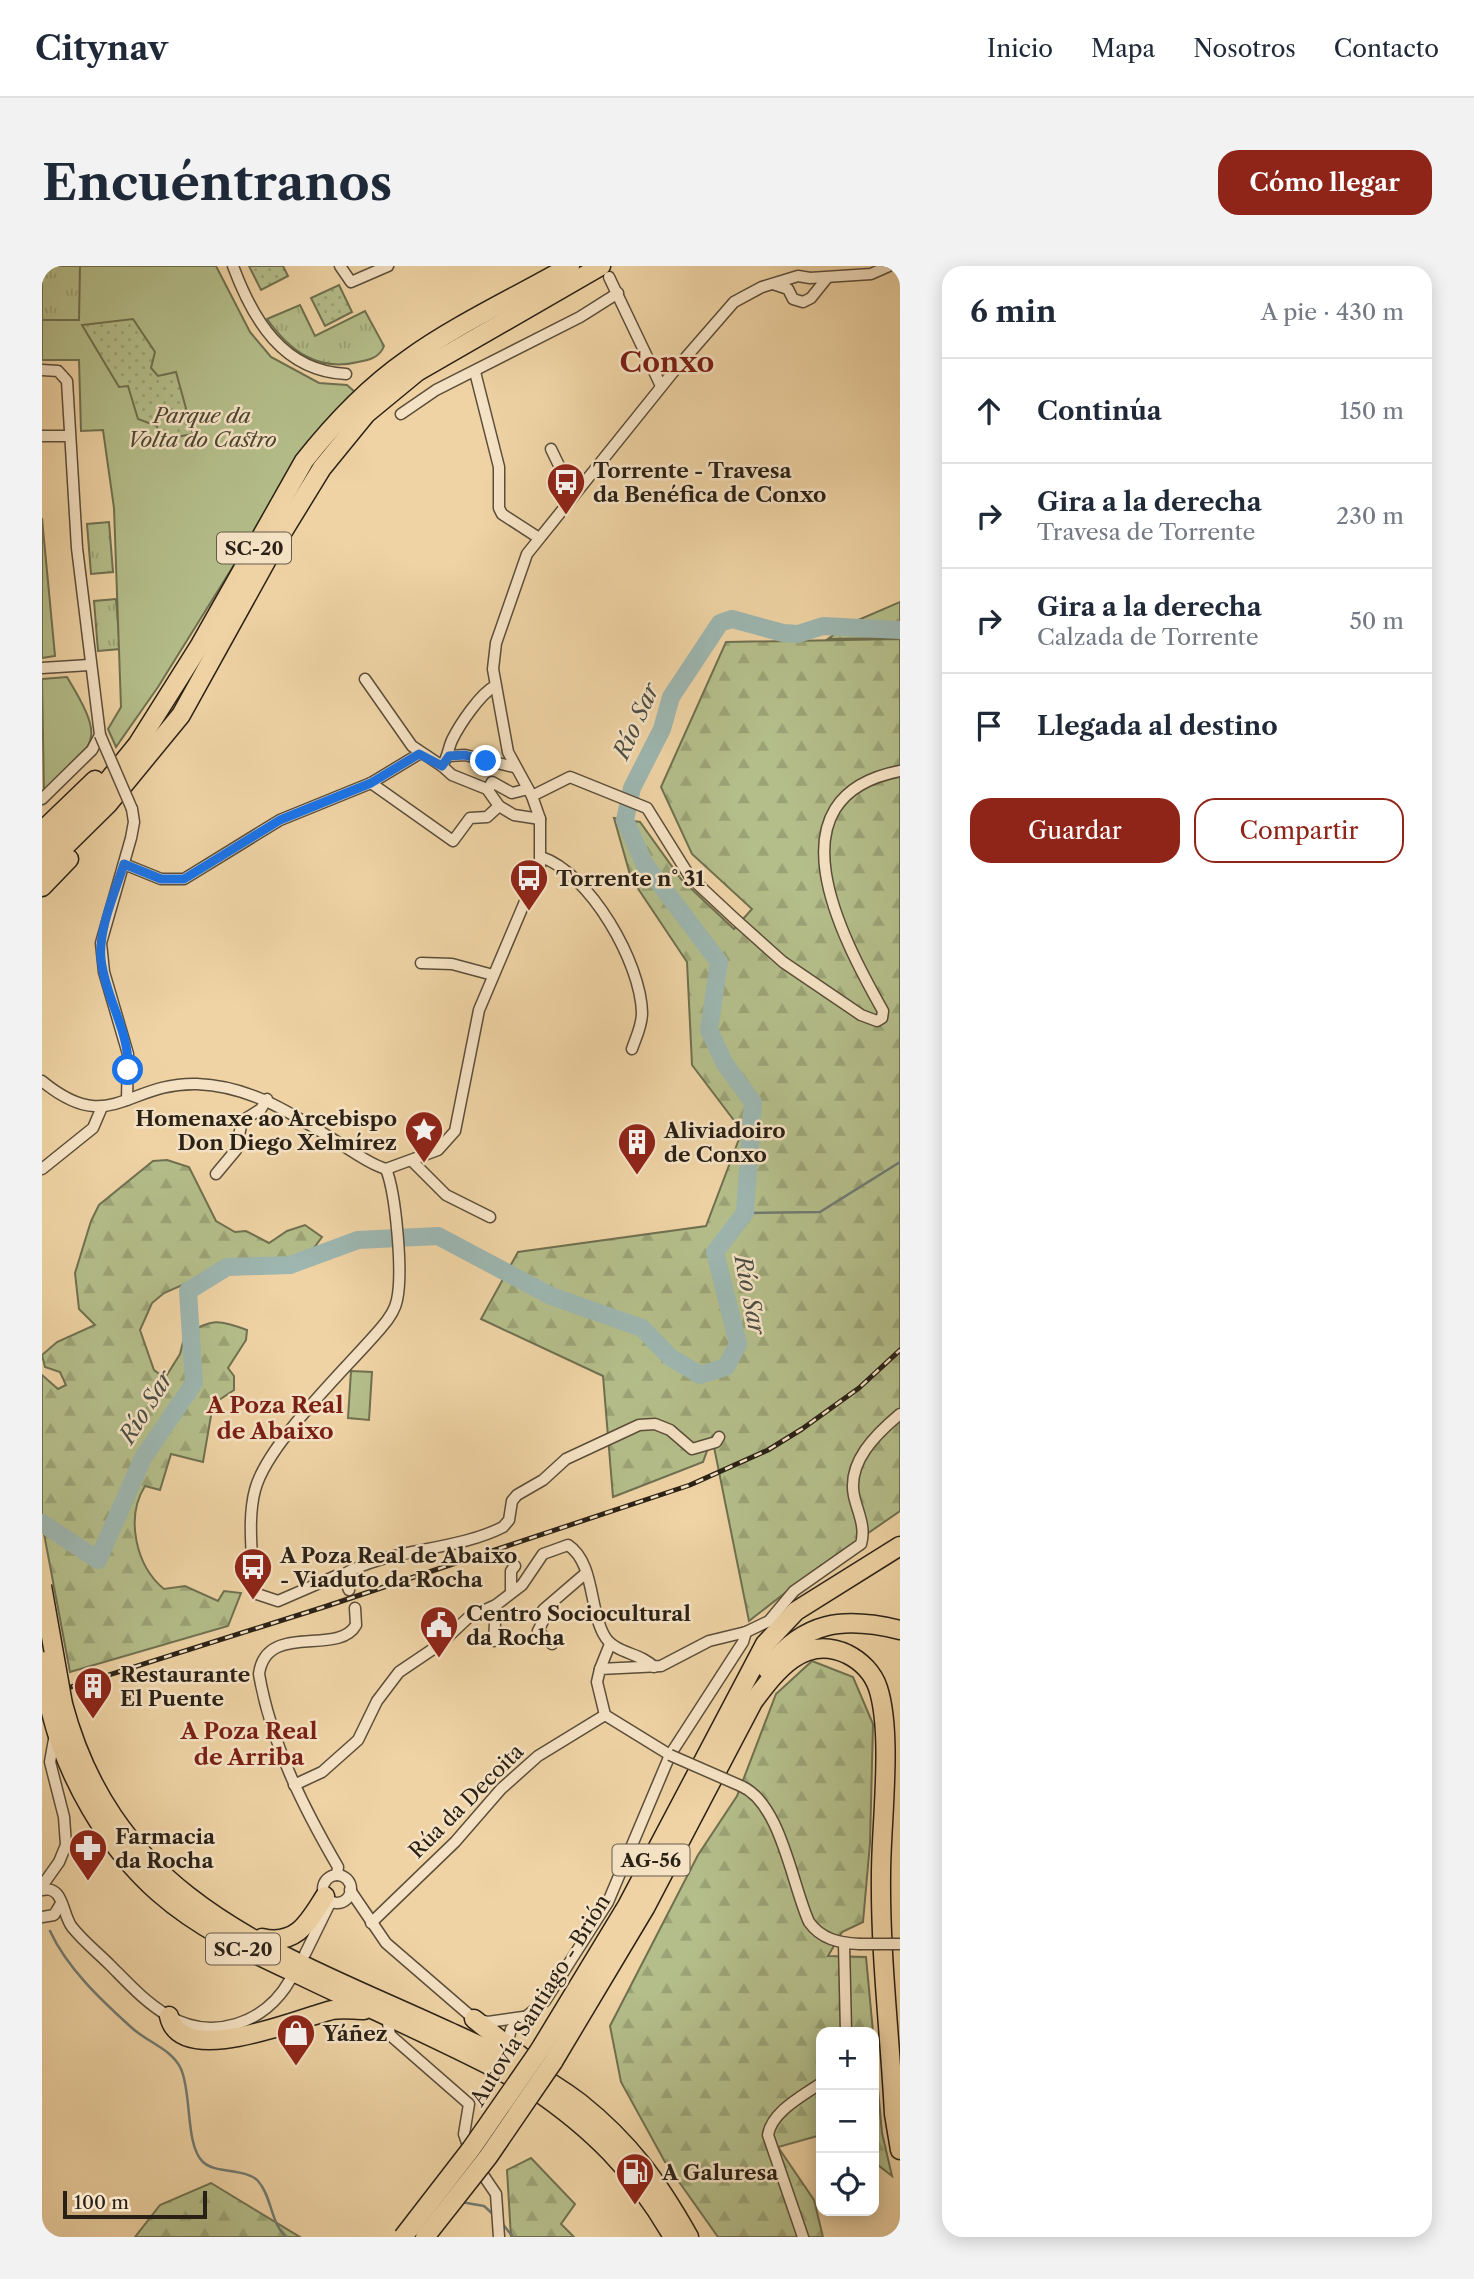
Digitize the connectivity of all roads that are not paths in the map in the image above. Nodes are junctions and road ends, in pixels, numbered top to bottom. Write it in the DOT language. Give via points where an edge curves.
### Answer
graph roads {
  1 [pos="233,266"];
  2 [pos="340,266"];
  3 [pos="388,266"];
  4 [pos="570,266"];
  5 [pos="889,266"];
  6 [pos="605,271"];
  7 [pos="810,278"];
  8 [pos="827,278"];
  9 [pos="792,279"];
  10 [pos="771,284"];
  11 [pos="788,289"];
  12 [pos="815,291"];
  13 [pos="618,293"];
  14 [pos="42,370"];
  15 [pos="475,372"];
  16 [pos="346,374"];
  17 [pos="662,386"];
  18 [pos="401,414"];
  19 [pos="42,436"];
  20 [pos="69,436"];
  21 [pos="551,449"];
  22 [pos="576,492"];
  23 [pos="539,538"];
  24 [pos="89,665"];
  25 [pos="42,668"];
  26 [pos="365,679"];
  27 [pos="495,686"];
  28 [pos="170,692"];
  29 [pos="181,715"];
  30 [pos="100,735"];
  31 [pos="419,754"];
  32 [pos="449,756"];
  33 [pos="442,766"];
  34 [pos="514,766"];
  35 [pos="900,771"];
  36 [pos="371,783"];
  37 [pos="488,790"];
  38 [pos="530,792"];
  39 [pos="42,799"];
  40 [pos="499,806"];
  41 [pos="540,818"];
  42 [pos="42,831"];
  43 [pos="42,849"];
  44 [pos="541,857"];
  45 [pos="124,864"];
  46 [pos="42,869"];
  47 [pos="42,887"];
  48 [pos="421,963"];
  49 [pos="493,975"];
  50 [pos="632,1049"];
  51 [pos="42,1081"];
  52 [pos="267,1099"];
  53 [pos="127,1100"];
  54 [pos="102,1107"];
  55 [pos="412,1161"];
  56 [pos="42,1169"];
  57 [pos="386,1169"];
  58 [pos="216,1174"];
  59 [pos="490,1217"];
  60 [pos="900,1414"];
  61 [pos="719,1437"];
  62 [pos="900,1546"];
  63 [pos="515,1566"];
  64 [pos="586,1573"];
  65 [pos="341,1576"];
  66 [pos="42,1586"];
  67 [pos="349,1590"];
  68 [pos="511,1591"];
  69 [pos="496,1605"];
  70 [pos="355,1608"];
  71 [pos="900,1620"];
  72 [pos="900,1630"];
  73 [pos="746,1632"];
  74 [pos="494,1641"];
  75 [pos="552,1644"];
  76 [pos="610,1644"];
  77 [pos="42,1661"];
  78 [pos="755,1663"];
  79 [pos="654,1667"];
  80 [pos="600,1669"];
  81 [pos="57,1706"];
  82 [pos="605,1715"];
  83 [pos="56,1730"];
  84 [pos="670,1755"];
  85 [pos="722,1756"];
  86 [pos="294,1785"];
  87 [pos="337,1875"];
  88 [pos="42,1888"];
  89 [pos="350,1890"];
  90 [pos="328,1899"];
  91 [pos="60,1905"];
  92 [pos="46,1917"];
  93 [pos="371,1923"];
  94 [pos="72,1928"];
  95 [pos="244,1934"];
  96 [pos="844,1943"];
  97 [pos="900,1944"];
  98 [pos="304,1954"];
  99 [pos="290,1980"];
  100 [pos="381,2014"];
  101 [pos="529,2015"];
  102 [pos="169,2016"];
  103 [pos="474,2019"];
  104 [pos="846,2027"];
  105 [pos="507,2046"];
  106 [pos="546,2057"];
  107 [pos="534,2081"];
  108 [pos="816,2087"];
  109 [pos="561,2090"];
  110 [pos="900,2150"];
  111 [pos="807,2236"];
  112 [pos="403,2237"];
  113 [pos="425,2237"];
  114 [pos="499,2237"];
  115 [pos="673,2237"];
  116 [pos="689,2237"];
  1 -- 16 [label="street" via="257,317 282,351 315,369"];
  2 -- 3 [label="street" via="348,281"];
  4 -- 28 [label="highway, SC-20" via="407,359 332,427 304,461"];
  5 -- 8 [label="street" via="871,274"];
  6 -- 13 [label="street"];
  6 -- 29 [label="highway, SC-20" via="435,360 366,415 321,468"];
  7 -- 8 [label="street"];
  7 -- 9 [label="street" via="800,275"];
  7 -- 12 [label="street"];
  8 -- 12 [label="street"];
  9 -- 10 [label="street"];
  9 -- 11 [label="street"];
  10 -- 11 [label="street"];
  10 -- 17 [label="street" via="727,308"];
  11 -- 12 [label="street" via="800,302"];
  13 -- 15 [label="street"];
  13 -- 17 [label="street"];
  14 -- 20 [label="street" via="58,372 67,381"];
  15 -- 18 [label="street" via="436,390"];
  15 -- 23 [label="street" via="499,467 499,508"];
  17 -- 22 [label="street"];
  19 -- 20 [label="street"];
  20 -- 24 [label="street"];
  21 -- 22 [label="street"];
  22 -- 23 [label="street"];
  23 -- 27 [label="street" via="525,560 496,643"];
  24 -- 25 [label="street"];
  24 -- 30 [label="street"];
  26 -- 31 [label="street"];
  27 -- 32 [label="street" via="482,693 453,738"];
  27 -- 34 [label="street"];
  28 -- 42 [label="highway" via="110,766"];
  28 -- 43 [label="highway, SC-20" via="116,774"];
  29 -- 46 [label="highway, SC-20" via="116,796"];
  29 -- 47 [label="highway" via="145,778"];
  30 -- 39 [label="street" via="92,750"];
  30 -- 45 [label="street, bridge" via="132,809 134,822"];
  31 -- 33 [label="street"];
  31 -- 36 [label="street"];
  32 -- 33 [label="street"];
  32 -- 34 [label="street"];
  33 -- 37 [label="street"];
  34 -- 38 [label="street"];
  35 -- 38 [label="street" via="868,782 843,800 826,825 822,841 825,883 853,954 883,1011 879,1020 861,1015 783,962 691,877 651,812 570,777"];
  36 -- 40 [label="street" via="453,841 470,818 487,817"];
  36 -- 45 [label="street" via="280,820 184,879 161,879"];
  37 -- 38 [label="street" via="492,782 512,793"];
  37 -- 40 [label="street"];
  38 -- 41 [label="street"];
  40 -- 41 [label="street" via="514,815"];
  41 -- 44 [label="street"];
  44 -- 49 [label="street"];
  44 -- 50 [label="street" via="566,870 597,904 619,938 641,1006 640,1028"];
  45 -- 53 [label="street" via="101,951 128,1054"];
  48 -- 49 [label="street" via="452,964"];
  49 -- 55 [label="street" via="476,1022 455,1131 438,1150"];
  51 -- 54 [label="street" via="67,1101"];
  52 -- 53 [label="street" via="233,1088 197,1084 160,1088"];
  52 -- 57 [label="street"];
  52 -- 58 [label="street" via="261,1109 242,1121 236,1150"];
  53 -- 54 [label="street"];
  54 -- 56 [label="street" via="93,1128"];
  55 -- 57 [label="street"];
  55 -- 59 [label="street" via="446,1195"];
  57 -- 65 [label="street" via="393,1187 398,1299 391,1315 277,1447 258,1479 253,1498 253,1587 258,1596 278,1601"];
  60 -- 73 [label="street" via="864,1450 856,1470 853,1493 864,1533 861,1544 794,1591 769,1620"];
  61 -- 65 [label="street" via="692,1449 670,1430 639,1424 566,1459 517,1495 503,1527"];
  62 -- 78 [label="highway" via="796,1611 765,1644"];
  63 -- 68 [label="street"];
  64 -- 68 [label="street" via="568,1545 543,1553 523,1585"];
  64 -- 75 [label="street" via="542,1610 544,1619 538,1632"];
  64 -- 76 [label="street" via="599,1625"];
  65 -- 67 [label="street"];
  66 -- 81 [label="highway, SC-20, bridge"];
  68 -- 69 [label="street"];
  69 -- 74 [label="street"];
  69 -- 86 [label="street" via="469,1617 399,1672 377,1701 358,1740 322,1772"];
  70 -- 86 [label="street" via="356,1625 348,1634 280,1645 259,1669"];
  71 -- 78 [label="highway" via="840,1612 821,1616 787,1634"];
  72 -- 85 [label="highway" via="842,1622 802,1635 785,1647 761,1677"];
  73 -- 79 [label="street" via="709,1641"];
  73 -- 84 [label="street"];
  76 -- 79 [label="street"];
  76 -- 80 [label="street"];
  77 -- 81 [label="highway, SC-20, bridge"];
  78 -- 106 [label="highway, Autovía Santiago - Brión / AG-56"];
  79 -- 80 [label="street"];
  80 -- 82 [label="street" via="597,1682"];
  81 -- 83 [label="highway, SC-20"];
  81 -- 95 [label="highway, SC-20" via="97,1792 127,1837 180,1892"];
  82 -- 84 [label="street"];
  82 -- 93 [label="street, Rúa da Decoita" via="538,1756"];
  83 -- 88 [label="street" via="50,1762 66,1844"];
  83 -- 100 [label="highway, SC-20" via="81,1789 111,1840 158,1892 233,1944"];
  84 -- 96 [label="street, bridge" via="753,1791 766,1808 809,1923"];
  84 -- 101 [label="street" via="608,1902 545,2001"];
  85 -- 106 [label="highway, Autovía Santiago - Brión / AG-56" via="645,1909"];
  85 -- 110 [label="highway" via="764,1688 794,1656 811,1648 840,1651 855,1658 877,1685 885,1727 881,1877"];
  86 -- 87 [label="street" via="338,1867"];
  87 -- 89 [label="street" via="345,1878"];
  87 -- 90 [label="street" via="325,1882"];
  88 -- 91 [label="street" via="55,1892"];
  89 -- 90 [label="street" via="344,1900"];
  89 -- 93 [label="street"];
  90 -- 95 [label="highway" via="306,1926 289,1938 273,1941"];
  90 -- 98 [label="street"];
  91 -- 92 [label="street"];
  91 -- 94 [label="street"];
  92 -- 94 [label="street"];
  93 -- 103 [label="street" via="386,1943"];
  94 -- 102 [label="street" via="136,1991"];
  95 -- 107 [label="highway, SC-20"];
  96 -- 97 [label="street, bridge"];
  96 -- 104 [label="street"];
  99 -- 102 [label="street" via="267,2009 237,2024 204,2027"];
  100 -- 102 [label="highway" via="337,2009 219,2040 184,2034"];
  100 -- 107 [label="highway, SC-20"];
  100 -- 114 [label="street" via="390,2035 469,2109 464,2134 473,2160 496,2194"];
  101 -- 103 [label="street" via="488,2022"];
  101 -- 105 [label="street" via="511,2029"];
  103 -- 105 [label="highway"];
  105 -- 109 [label="highway" via="554,2078"];
  106 -- 112 [label="highway, Autovía Santiago - Brión / AG-56, bridge"];
  106 -- 113 [label="highway, Autovía Santiago - Brión / AG-56, bridge" via="501,2140"];
  107 -- 109 [label="highway, SC-20"];
  107 -- 115 [label="highway, SC-20" via="620,2160"];
  108 -- 111 [label="street" via="776,2118 768,2135"];
  109 -- 116 [label="highway, SC-20" via="629,2146 657,2182"];
}
